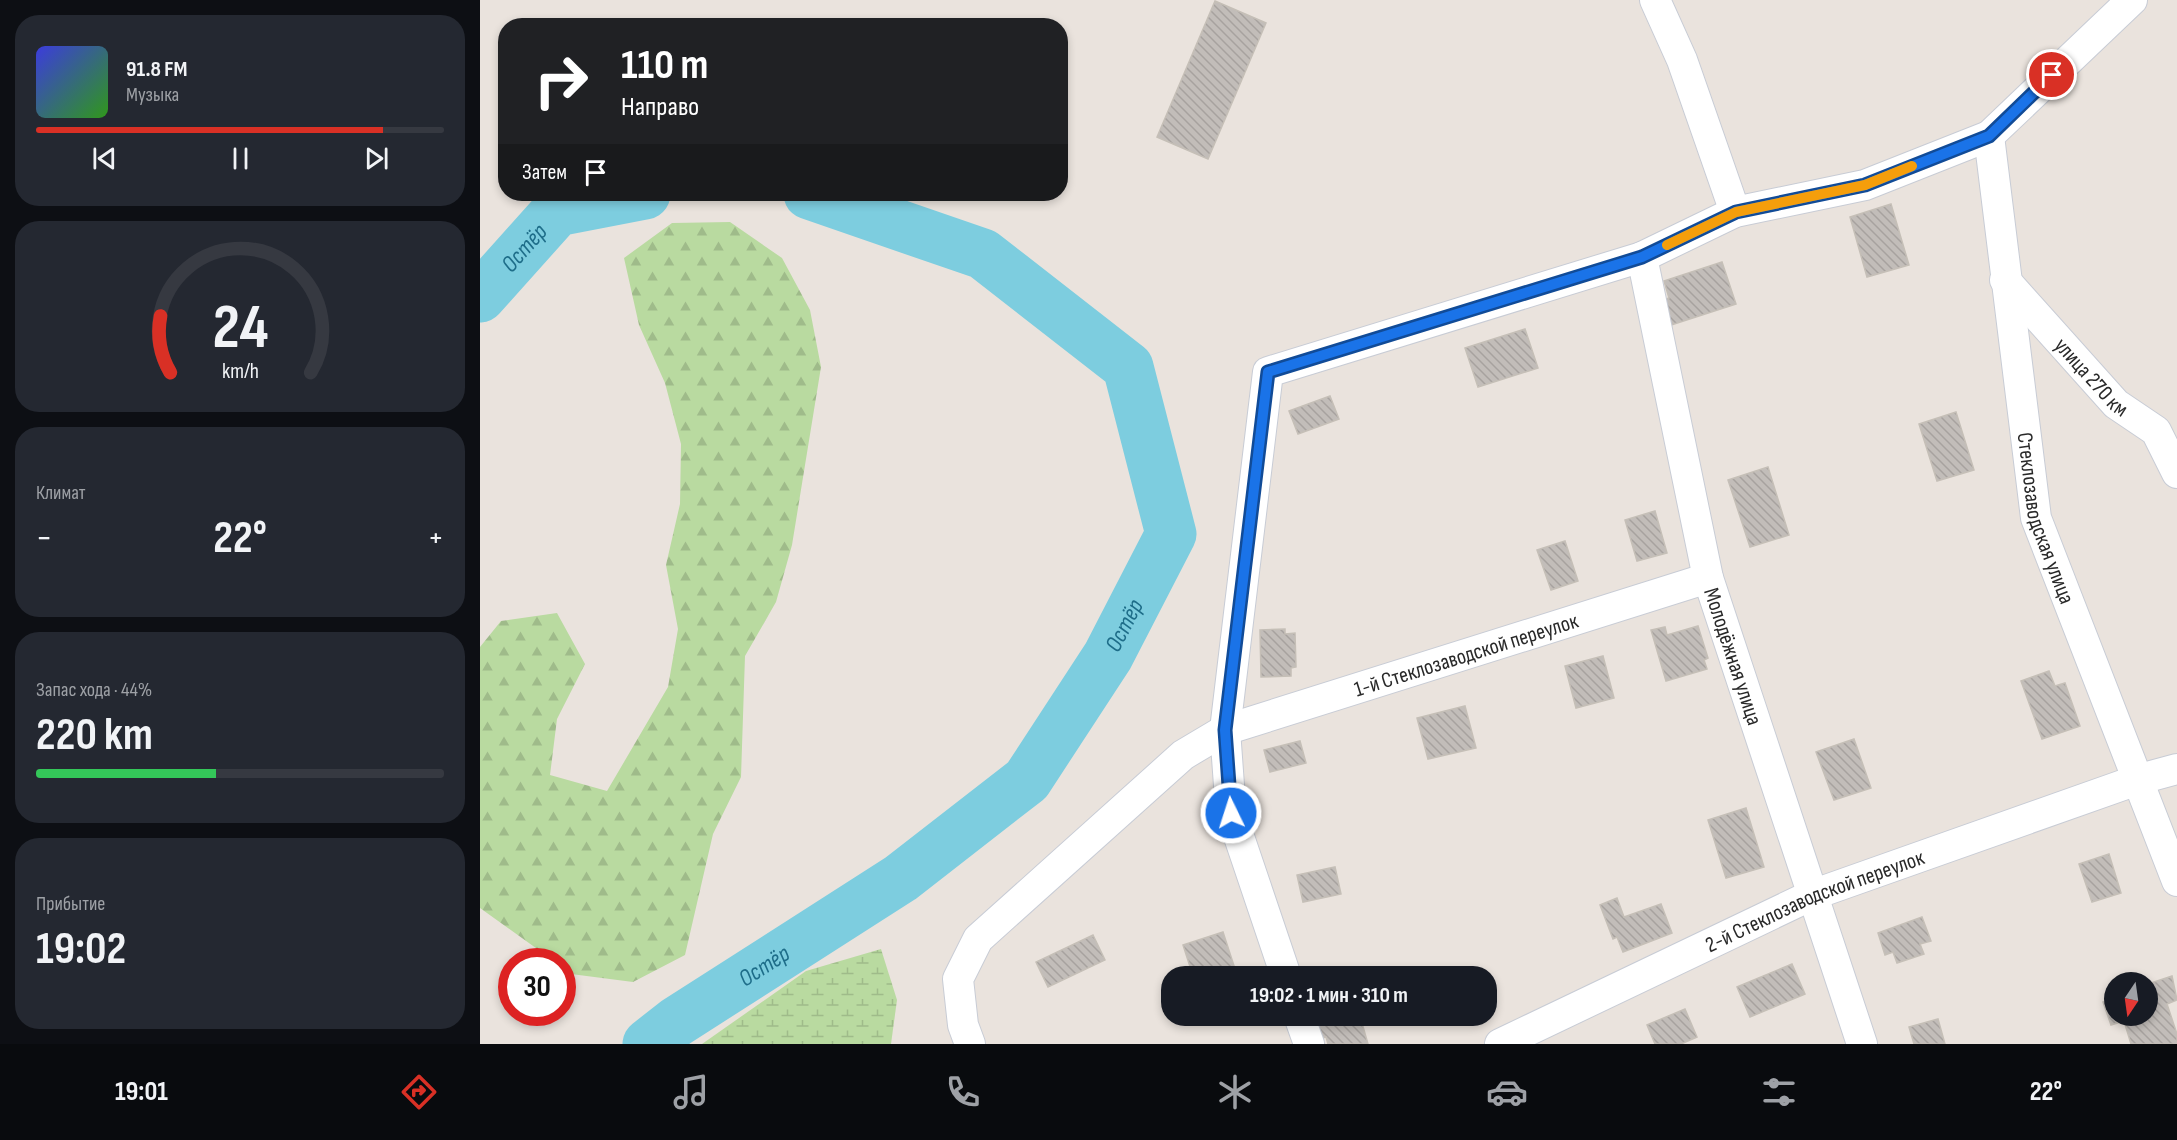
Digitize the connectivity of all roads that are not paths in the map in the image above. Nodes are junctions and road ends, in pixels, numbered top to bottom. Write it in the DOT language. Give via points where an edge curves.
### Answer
graph roads {
  1 [pos="1655,0"];
  2 [pos="2132,0"];
  3 [pos="1989,136"];
  4 [pos="1736,212"];
  5 [pos="1642,257"];
  6 [pos="2005,280"];
  7 [pos="2177,473"];
  8 [pos="1708,578"];
  9 [pos="1225,730"];
  10 [pos="2177,769"];
  11 [pos="2140,779"];
  12 [pos="2177,881"];
  13 [pos="1812,895"];
  14 [pos="1283,966"];
  15 [pos="1303,1026"];
  16 [pos="970,1044"];
  17 [pos="1309,1044"];
  18 [pos="1500,1044"];
  19 [pos="1862,1044"];
  1 -- 4 [label="street" via="1682,60"];
  2 -- 3 [label="street"];
  3 -- 4 [label="street" via="1865,185"];
  3 -- 6 [label="street, Стеклозаводская улица"];
  4 -- 5 [label="street"];
  5 -- 8 [label="street, Молодёжная улица"];
  5 -- 9 [label="street" via="1268,372"];
  6 -- 7 [label="street, улица 270 км" via="2116,404 2156,431"];
  6 -- 11 [label="street, Стеклозаводская улица" via="2036,518"];
  8 -- 9 [label="street, 1-й Стеклозаводской переулок"];
  8 -- 13 [label="street, Молодёжная улица"];
  9 -- 14 [label="street" via="1231,813"];
  9 -- 16 [label="street, 1-й Стеклозаводской переулок" via="1183,755 978,939 958,979 963,1025"];
  10 -- 11 [label="street, 2-й Стеклозаводской переулок"];
  11 -- 12 [label="street, Стеклозаводская улица"];
  11 -- 13 [label="street, 2-й Стеклозаводской переулок"];
  13 -- 18 [label="street, 2-й Стеклозаводской переулок"];
  13 -- 19 [label="street, Молодёжная улица"];
  15 -- 17 [label="street"];
}
